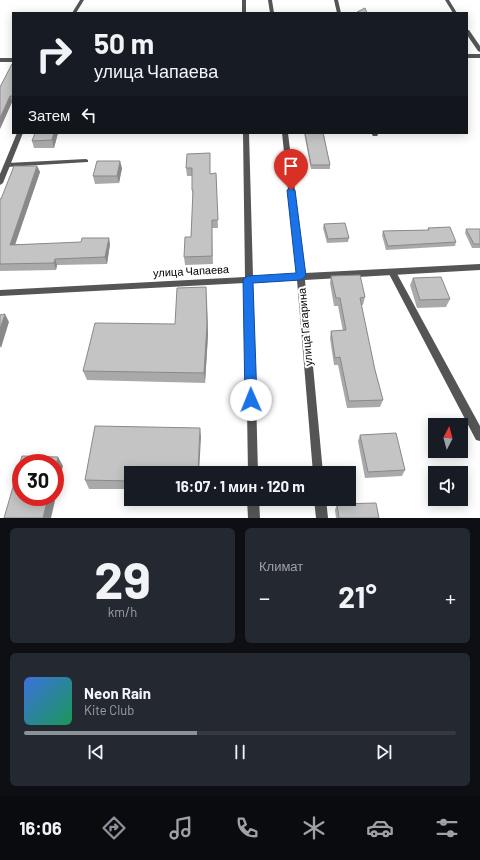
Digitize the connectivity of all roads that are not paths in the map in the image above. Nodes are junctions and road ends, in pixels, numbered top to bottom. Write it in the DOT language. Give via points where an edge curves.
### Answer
graph roads {
  1 [pos="82,0"];
  2 [pos="244,0"];
  3 [pos="270,0"];
  4 [pos="336,0"];
  5 [pos="447,0"];
  6 [pos="75,12"];
  7 [pos="244,12"];
  8 [pos="272,12"];
  9 [pos="339,12"];
  10 [pos="454,12"];
  11 [pos="468,32"];
  12 [pos="480,50"];
  13 [pos="468,56"];
  14 [pos="480,56"];
  15 [pos="0,60"];
  16 [pos="12,60"];
  17 [pos="20,134"];
  18 [pos="246,134"];
  19 [pos="285,134"];
  20 [pos="86,162"];
  21 [pos="7,165"];
  22 [pos="0,183"];
  23 [pos="480,267"];
  24 [pos="392,272"];
  25 [pos="301,276"];
  26 [pos="248,279"];
  27 [pos="0,293"];
  28 [pos="480,436"];
  29 [pos="253,466"];
  30 [pos="317,466"];
  31 [pos="253,506"];
  32 [pos="321,506"];
  33 [pos="254,518"];
  34 [pos="322,518"];
  1 -- 6 [label="street"];
  2 -- 7 [label="street"];
  3 -- 8 [label="street"];
  4 -- 9 [label="street"];
  5 -- 10 [label="street"];
  11 -- 12 [label="street"];
  13 -- 14 [label="street"];
  15 -- 16 [label="street"];
  17 -- 21 [label="street"];
  18 -- 26 [label="street"];
  19 -- 25 [label="street, улица Гагарина"];
  20 -- 21 [label="street"];
  21 -- 22 [label="street"];
  23 -- 24 [label="street, улица Чапаева"];
  24 -- 25 [label="street, улица Чапаева"];
  24 -- 28 [label="street"];
  25 -- 26 [label="street, улица Чапаева"];
  25 -- 30 [label="street, улица Гагарина"];
  26 -- 27 [label="street, улица Чапаева"];
  26 -- 29 [label="street"];
  31 -- 33 [label="street"];
  32 -- 34 [label="street"];
}
